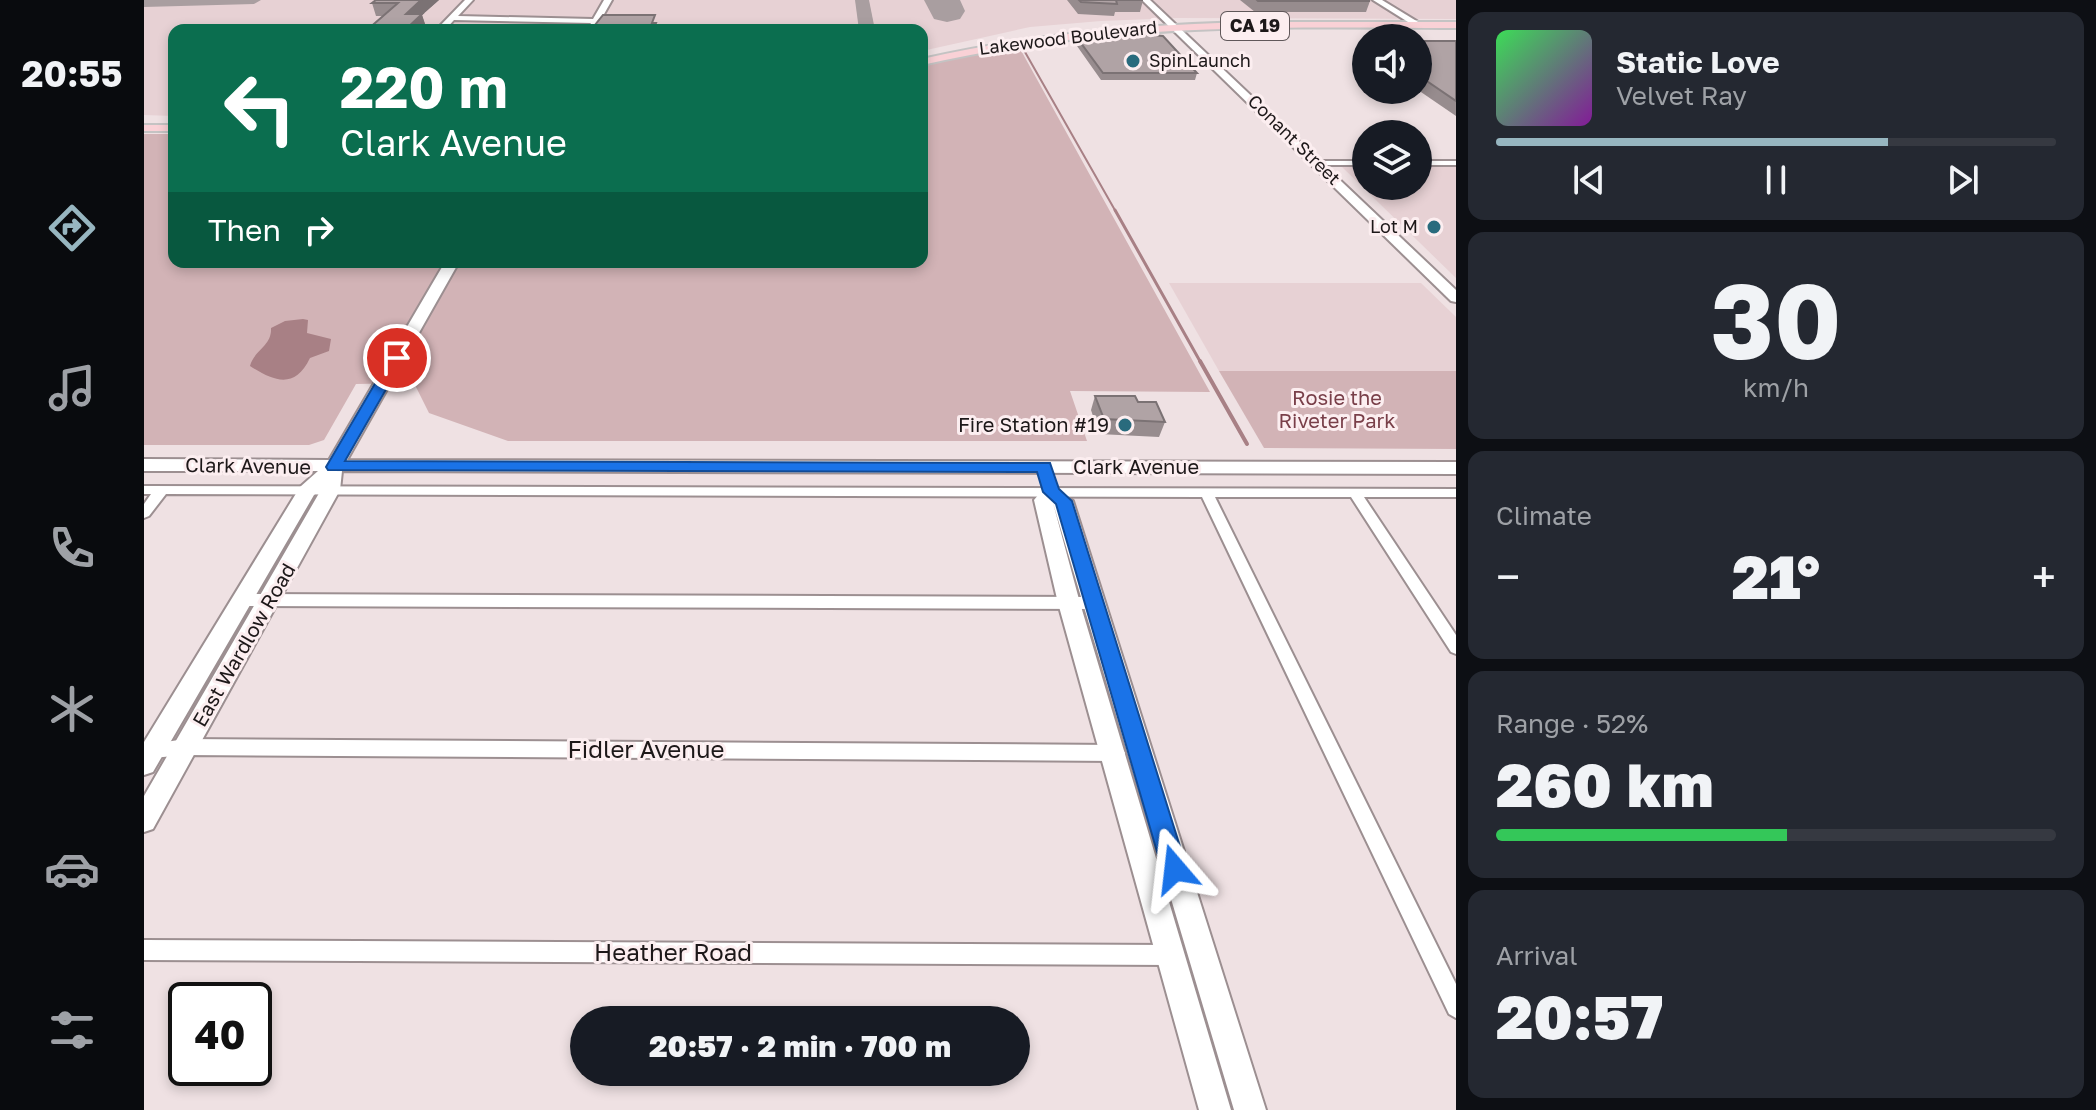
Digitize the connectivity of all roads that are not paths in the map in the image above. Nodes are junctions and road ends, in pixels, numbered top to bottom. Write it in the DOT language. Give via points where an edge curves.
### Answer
graph roads {
  1 [pos="469,0"];
  2 [pos="608,0"];
  3 [pos="1146,0"];
  4 [pos="1377,0"];
  5 [pos="452,18"];
  6 [pos="1171,22"];
  7 [pos="446,24"];
  8 [pos="584,24"];
  9 [pos="594,24"];
  10 [pos="1417,24"];
  11 [pos="1432,24"];
  12 [pos="1456,24"];
  13 [pos="1020,38"];
  14 [pos="928,54"];
  15 [pos="928,61"];
  16 [pos="144,121"];
  17 [pos="168,121"];
  18 [pos="144,128"];
  19 [pos="168,128"];
  20 [pos="1318,163"];
  21 [pos="1352,163"];
  22 [pos="1432,163"];
  23 [pos="1456,163"];
  24 [pos="449,268"];
  25 [pos="1456,298"];
  26 [pos="144,465"];
  27 [pos="334,467"];
  28 [pos="1044,467"];
  29 [pos="1456,468"];
  30 [pos="144,490"];
  31 [pos="162,490"];
  32 [pos="331,490"];
  33 [pos="307,491"];
  34 [pos="1051,492"];
  35 [pos="1206,492"];
  36 [pos="1354,492"];
  37 [pos="1456,493"];
  38 [pos="144,513"];
  39 [pos="242,600"];
  40 [pos="269,600"];
  41 [pos="1081,603"];
  42 [pos="1456,648"];
  43 [pos="185,747"];
  44 [pos="1113,753"];
  45 [pos="1139,754"];
  46 [pos="148,757"];
  47 [pos="144,820"];
  48 [pos="144,950"];
  49 [pos="1169,955"];
  50 [pos="1201,955"];
  51 [pos="1456,1007"];
  52 [pos="1215,1110"];
  53 [pos="1250,1110"];
  1 -- 5 [label="street"];
  2 -- 9 [label="street"];
  3 -- 6 [label="street, Conant Street"];
  4 -- 10 [label="street"];
  5 -- 7 [label="street"];
  5 -- 8 [label="street" via="558,18"];
  6 -- 10 [label="main road, Lakewood Boulevard / CA 19"];
  6 -- 13 [label="main road, Lakewood Boulevard / CA 19"];
  6 -- 20 [label="street, Conant Street"];
  11 -- 12 [label="main road, Lakewood Boulevard / CA 19"];
  13 -- 14 [label="main road, Lakewood Boulevard / CA 19"];
  13 -- 15 [label="main road, Lakewood Boulevard / CA 19"];
  16 -- 17 [label="main road"];
  18 -- 19 [label="main road"];
  20 -- 21 [label="street"];
  20 -- 25 [label="street, Conant Street"];
  22 -- 23 [label="street"];
  24 -- 27 [label="street, East Wardlow Road"];
  26 -- 27 [label="street, Clark Avenue"];
  27 -- 28 [label="street, Clark Avenue"];
  27 -- 32 [label="street, East Wardlow Road"];
  27 -- 33 [label="street, East Wardlow Road"];
  28 -- 29 [label="street, Clark Avenue"];
  28 -- 34 [label="street"];
  30 -- 31 [label="street, Clark Avenue"];
  31 -- 33 [label="street, Clark Avenue"];
  31 -- 38 [label="street"];
  32 -- 33 [label="street, Clark Avenue"];
  32 -- 34 [label="street, Clark Avenue"];
  32 -- 40 [label="street, East Wardlow Road"];
  33 -- 39 [label="street, East Wardlow Road"];
  34 -- 35 [label="street, Clark Avenue"];
  34 -- 41 [label="street" via="1043,500"];
  35 -- 36 [label="street, Clark Avenue"];
  35 -- 51 [label="street"];
  36 -- 37 [label="street, Clark Avenue"];
  36 -- 42 [label="street"];
  39 -- 40 [label="street"];
  39 -- 46 [label="street, East Wardlow Road"];
  40 -- 41 [label="street"];
  40 -- 43 [label="street, East Wardlow Road"];
  41 -- 44 [label="street"];
  41 -- 45 [label="street"];
  43 -- 44 [label="street, Fidler Avenue"];
  43 -- 46 [label="street, Fidler Avenue"];
  43 -- 47 [label="street, East Wardlow Road"];
  44 -- 45 [label="street, Fidler Avenue"];
  44 -- 49 [label="street"];
  45 -- 50 [label="street"];
  48 -- 49 [label="street, Heather Road"];
  49 -- 50 [label="street, Heather Road"];
  49 -- 52 [label="street"];
  50 -- 53 [label="street"];
}
